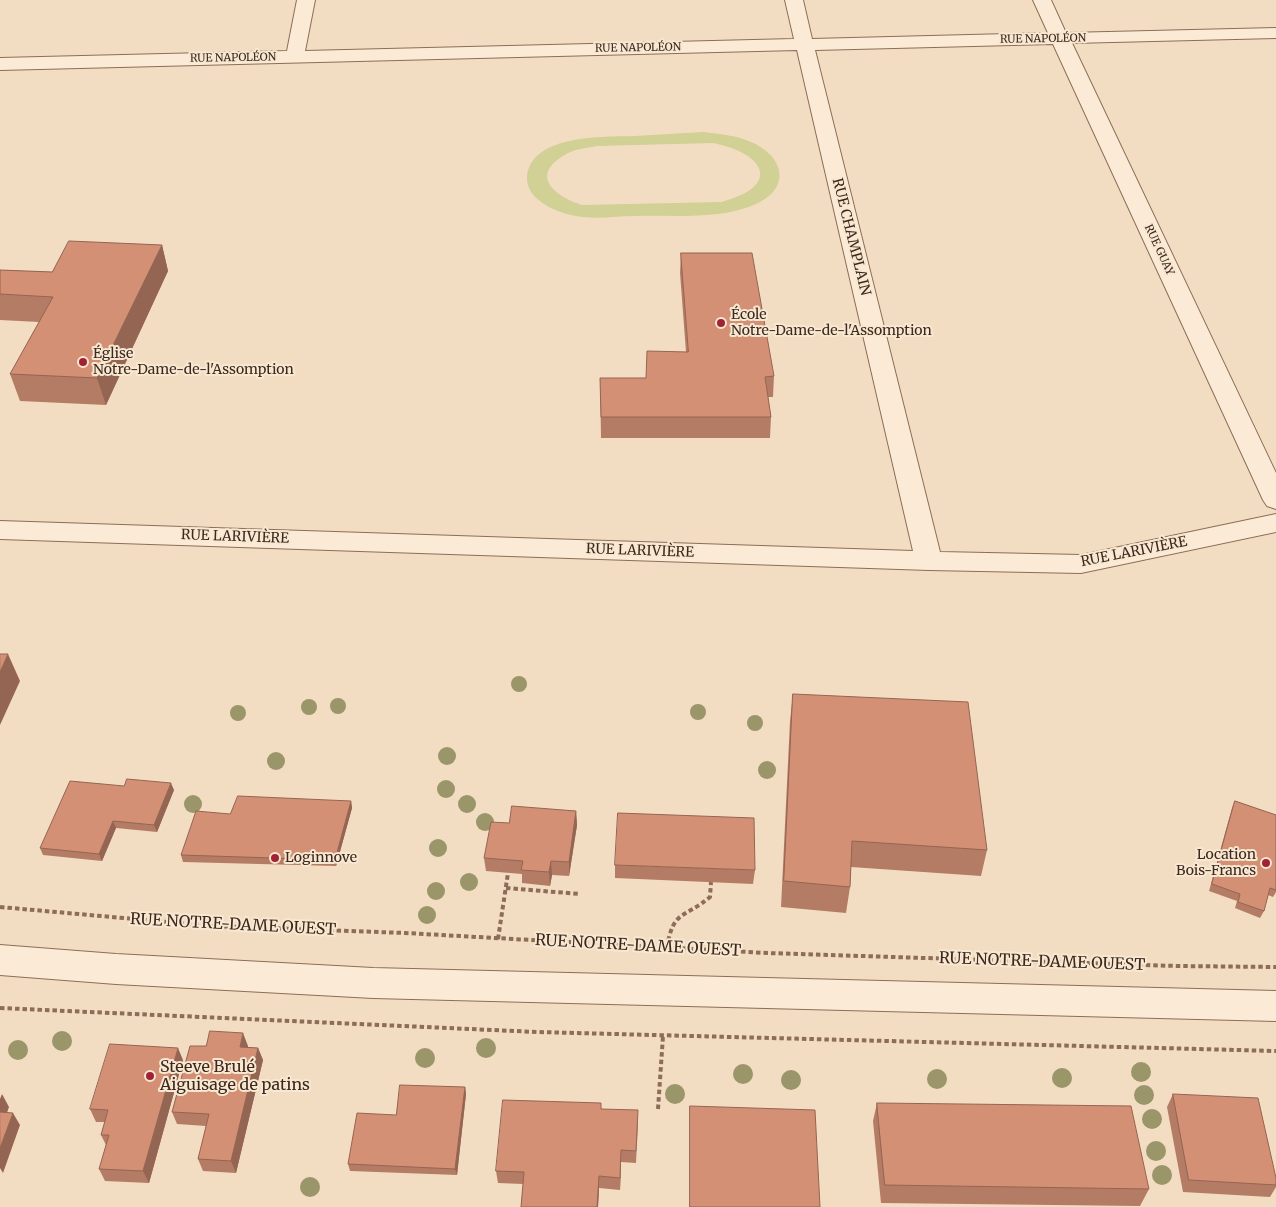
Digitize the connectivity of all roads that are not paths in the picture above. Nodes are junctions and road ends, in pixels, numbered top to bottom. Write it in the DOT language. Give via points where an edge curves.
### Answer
graph roads {
  1 [pos="306,0"];
  2 [pos="794,0"];
  3 [pos="1042,0"];
  4 [pos="1276,33"];
  5 [pos="1060,38"];
  6 [pos="804,44"];
  7 [pos="295,57"];
  8 [pos="0,64"];
  9 [pos="1276,500"];
  10 [pos="1276,523"];
  11 [pos="0,530"];
  12 [pos="929,561"];
  13 [pos="0,960"];
  14 [pos="1276,1006"];
  1 -- 7 [label="street"];
  2 -- 6 [label="street, RUE CHAMPLAIN"];
  3 -- 5 [label="street, RUE GUAY"];
  4 -- 5 [label="street, RUE NAPOLÉON"];
  5 -- 6 [label="street, RUE NAPOLÉON"];
  5 -- 9 [label="street, RUE GUAY"];
  6 -- 7 [label="street, RUE NAPOLÉON"];
  6 -- 12 [label="street, RUE CHAMPLAIN"];
  7 -- 8 [label="street, RUE NAPOLÉON"];
  10 -- 12 [label="street, RUE LARIVIÈRE" via="1080,564"];
  11 -- 12 [label="street, RUE LARIVIÈRE"];
  13 -- 14 [label="street" via="373,983"];
}
